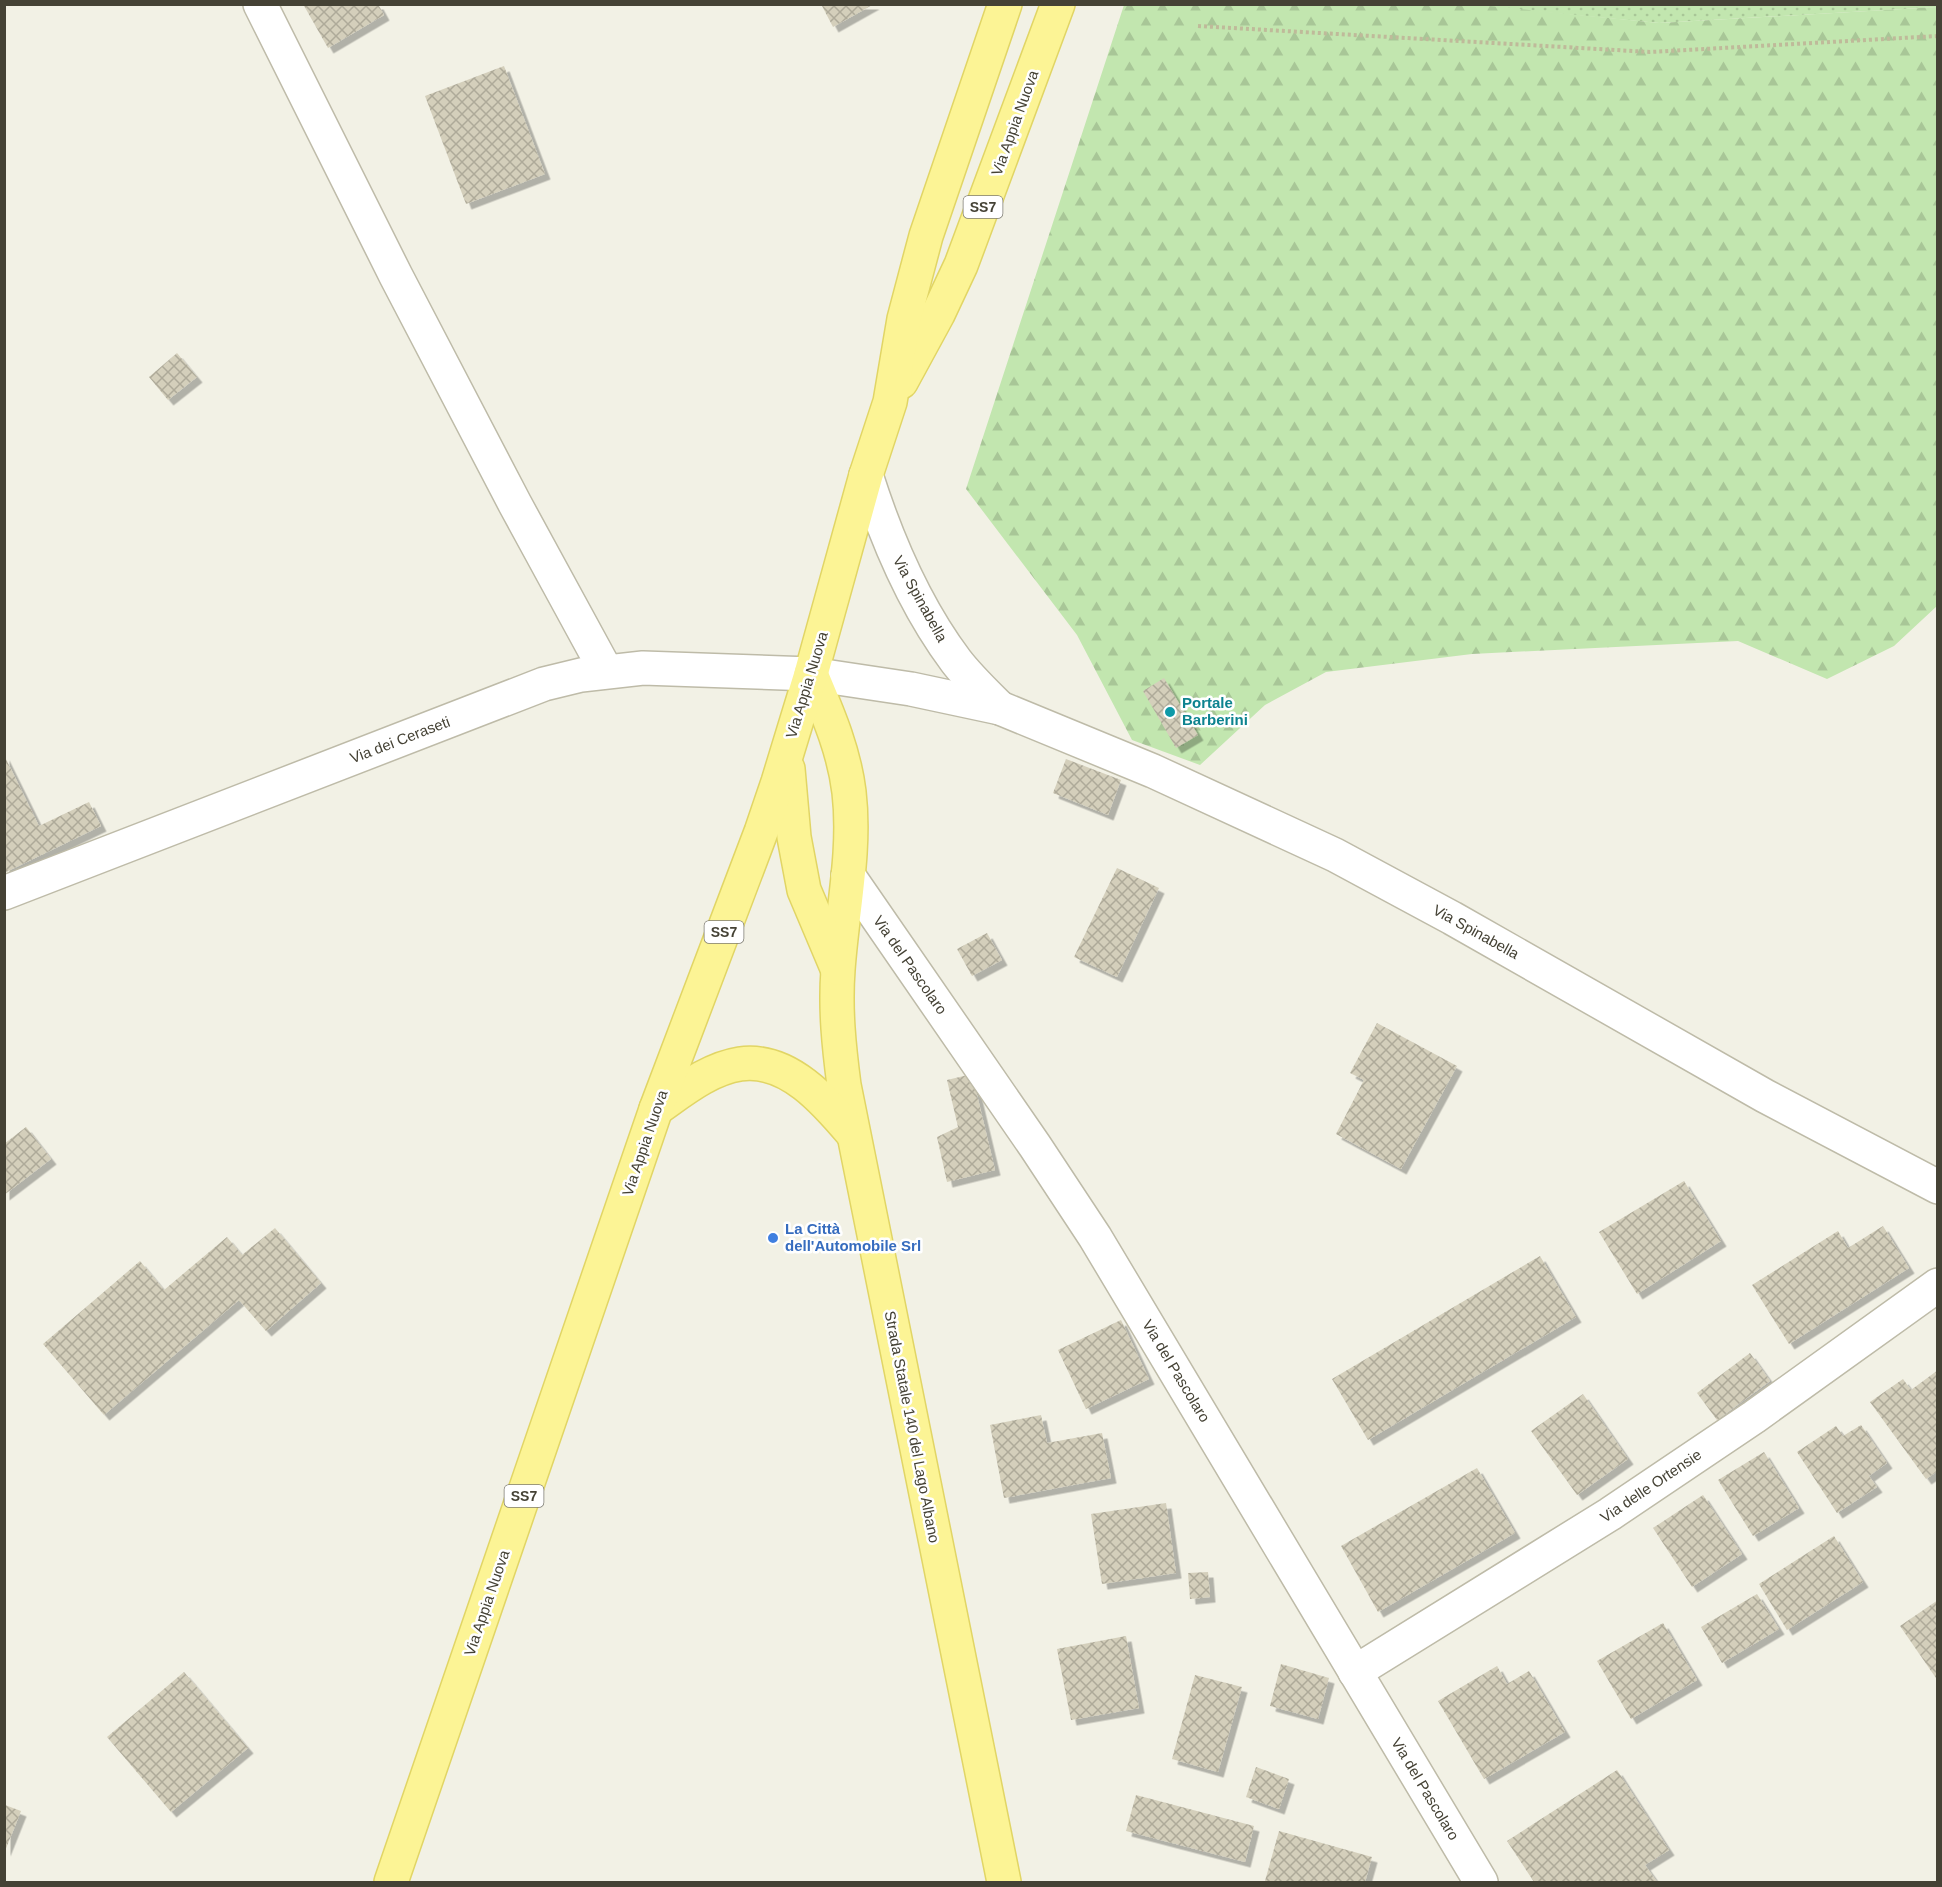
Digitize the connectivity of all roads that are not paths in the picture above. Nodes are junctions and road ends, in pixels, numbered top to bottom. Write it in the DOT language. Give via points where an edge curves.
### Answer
graph roads {
  1 [pos="260,4"];
  2 [pos="1005,4"];
  3 [pos="1058,4"];
  4 [pos="890,402"];
  5 [pos="866,475"];
  6 [pos="606,671"];
  7 [pos="811,674"];
  8 [pos="1000,708"];
  9 [pos="786,753"];
  10 [pos="848,875"];
  11 [pos="4,893"];
  12 [pos="838,970"];
  13 [pos="656,1110"];
  14 [pos="854,1135"];
  15 [pos="1938,1187"];
  16 [pos="1938,1285"];
  17 [pos="1355,1672"];
  18 [pos="391,1882"];
  19 [pos="1004,1882"];
  20 [pos="1481,1882"];
  1 -- 6 [label="street" via="396,276"];
  2 -- 4 [label="main road, Via Appia Nuova / SS7" via="926,236 904,319"];
  3 -- 4 [label="main road, Via Appia Nuova / SS7" via="961,265"];
  4 -- 5 [label="main road, Via Appia Nuova / SS7"];
  5 -- 7 [label="main road, Via Appia Nuova / SS7"];
  5 -- 8 [label="street, Via Spinabella" via="888,540 921,608 956,661"];
  6 -- 7 [label="street, Via dei Ceraseti" via="662,668"];
  6 -- 11 [label="street, Via dei Ceraseti" via="544,684"];
  7 -- 8 [label="street, Via Spinabella"];
  7 -- 9 [label="main road, Via Appia Nuova / SS7"];
  7 -- 10 [label="main road, Strada Statale 140 del Lago Albano" via="846,768 850,818"];
  8 -- 15 [label="street, Via Spinabella" via="1335,855 1765,1096"];
  9 -- 12 [label="main road" via="794,837 804,890"];
  9 -- 13 [label="main road, Via Appia Nuova / SS7" via="757,842"];
  10 -- 12 [label="main road, Strada Statale 140 del Lago Albano"];
  10 -- 17 [label="street, Via del Pascolaro" via="1095,1237"];
  12 -- 14 [label="main road, Strada Statale 140 del Lago Albano" via="839,1043"];
  13 -- 14 [label="main road" via="713,1073 754,1064 780,1070 805,1085 827,1103"];
  13 -- 18 [label="main road, Via Appia Nuova / SS7"];
  14 -- 19 [label="main road, Strada Statale 140 del Lago Albano"];
  16 -- 17 [label="street, Via delle Ortensie" via="1610,1514"];
  17 -- 20 [label="street, Via del Pascolaro"];
}
